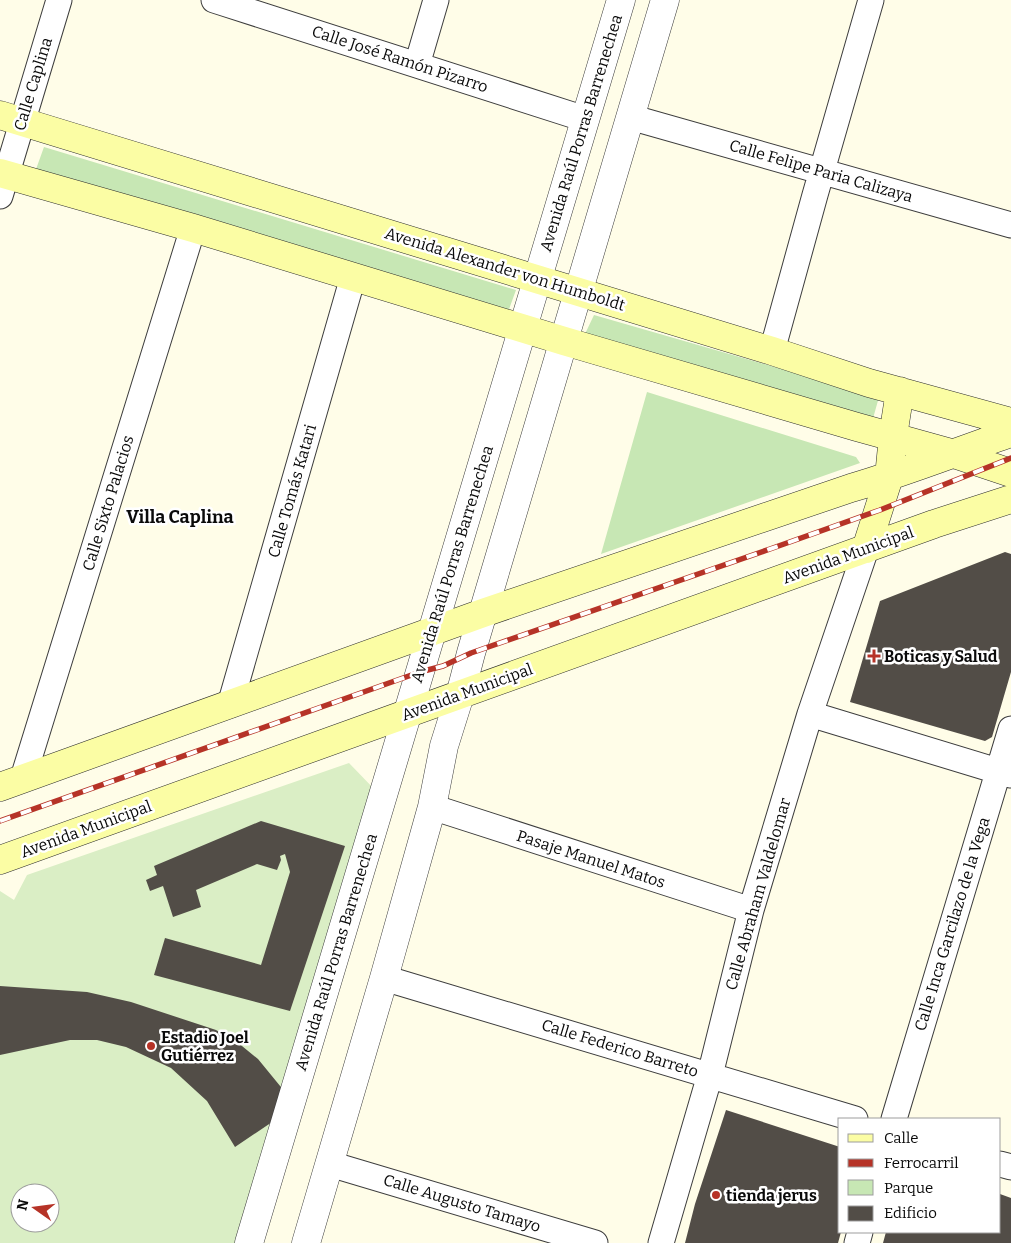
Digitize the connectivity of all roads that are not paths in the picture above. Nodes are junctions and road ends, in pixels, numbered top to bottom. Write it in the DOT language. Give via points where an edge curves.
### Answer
graph roads {
  1 [pos="58,0"];
  2 [pos="214,0"];
  3 [pos="436,0"];
  4 [pos="621,0"];
  5 [pos="665,0"];
  6 [pos="871,0"];
  7 [pos="249,5"];
  8 [pos="416,65"];
  9 [pos="630,117"];
  10 [pos="11,118"];
  11 [pos="586,119"];
  12 [pos="821,171"];
  13 [pos="2,181"];
  14 [pos="1011,225"];
  15 [pos="193,228"];
  16 [pos="353,277"];
  17 [pos="537,279"];
  18 [pos="578,292"];
  19 [pos="522,329"];
  20 [pos="564,341"];
  21 [pos="772,351"];
  22 [pos="900,391"];
  23 [pos="1011,422"];
  24 [pos="1011,433"];
  25 [pos="893,436"];
  26 [pos="951,453"];
  27 [pos="1011,473"];
  28 [pos="889,477"];
  29 [pos="1011,498"];
  30 [pos="866,549"];
  31 [pos="483,614"];
  32 [pos="432,632"];
  33 [pos="460,695"];
  34 [pos="230,705"];
  35 [pos="408,714"];
  36 [pos="810,714"];
  37 [pos="1011,729"];
  38 [pos="1005,773"];
  39 [pos="12,783"];
  40 [pos="432,807"];
  41 [pos="0,860"];
  42 [pos="751,910"];
  43 [pos="384,978"];
  44 [pos="710,1075"];
  45 [pos="852,1118"];
  46 [pos="894,1118"];
  47 [pos="330,1164"];
  48 [pos="249,1243"];
  49 [pos="306,1243"];
  50 [pos="595,1243"];
  51 [pos="661,1243"];
  1 -- 10 [label="street, Calle Caplina"];
  2 -- 7 [label="street, Calle José Ramón Pizarro"];
  3 -- 8 [label="street"];
  4 -- 11 [label="street, Avenida Raúl Porras Barrenechea"];
  5 -- 9 [label="street"];
  6 -- 12 [label="street"];
  7 -- 8 [label="street, Calle José Ramón Pizarro"];
  8 -- 11 [label="street, Calle José Ramón Pizarro"];
  9 -- 12 [label="street, Calle Felipe Paria Calizaya"];
  9 -- 18 [label="street"];
  10 -- 13 [label="street, Calle Caplina"];
  10 -- 17 [label="main road, Avenida Alexander von Humboldt"];
  11 -- 17 [label="street, Avenida Raúl Porras Barrenechea"];
  12 -- 14 [label="street, Calle Felipe Paria Calizaya"];
  12 -- 21 [label="street"];
  13 -- 15 [label="main road"];
  15 -- 16 [label="main road"];
  15 -- 39 [label="street, Calle Sixto Palacios"];
  16 -- 19 [label="main road"];
  16 -- 34 [label="street, Calle Tomás Katari"];
  17 -- 18 [label="main road, Avenida Alexander von Humboldt"];
  17 -- 19 [label="street, Avenida Raúl Porras Barrenechea"];
  18 -- 20 [label="street"];
  18 -- 21 [label="main road, Avenida Alexander von Humboldt"];
  19 -- 20 [label="main road"];
  19 -- 32 [label="street, Avenida Raúl Porras Barrenechea"];
  20 -- 25 [label="main road"];
  20 -- 31 [label="street"];
  21 -- 22 [label="main road, Avenida Alexander von Humboldt"];
  22 -- 23 [label="main road, Avenida Alexander von Humboldt"];
  22 -- 25 [label="main road"];
  24 -- 26 [label="main road"];
  25 -- 26 [label="main road"];
  25 -- 28 [label="main road"];
  26 -- 27 [label="main road"];
  26 -- 28 [label="main road"];
  28 -- 30 [label="main road"];
  28 -- 31 [label="main road"];
  29 -- 30 [label="main road, Avenida Municipal"];
  30 -- 33 [label="main road, Avenida Municipal"];
  30 -- 36 [label="street, Calle Abraham Valdelomar"];
  31 -- 32 [label="main road"];
  31 -- 33 [label="street"];
  32 -- 34 [label="main road"];
  32 -- 35 [label="street, Avenida Raúl Porras Barrenechea"];
  33 -- 35 [label="main road, Avenida Municipal"];
  33 -- 40 [label="street" via="444,746"];
  34 -- 39 [label="main road"];
  35 -- 41 [label="main road, Avenida Municipal"];
  35 -- 48 [label="street, Avenida Raúl Porras Barrenechea"];
  36 -- 38 [label="street"];
  36 -- 42 [label="street, Calle Abraham Valdelomar"];
  37 -- 38 [label="street, Calle Inca Garcilazo de la Vega"];
  38 -- 46 [label="street, Calle Inca Garcilazo de la Vega"];
  40 -- 42 [label="street, Pasaje Manuel Matos"];
  40 -- 43 [label="street"];
  42 -- 44 [label="street, Calle Abraham Valdelomar"];
  43 -- 44 [label="street, Calle Federico Barreto"];
  43 -- 47 [label="street"];
  44 -- 45 [label="street, Calle Federico Barreto"];
  44 -- 51 [label="street, Calle Abraham Valdelomar"];
  47 -- 49 [label="street"];
  47 -- 50 [label="street, Calle Augusto Tamayo"];
}
